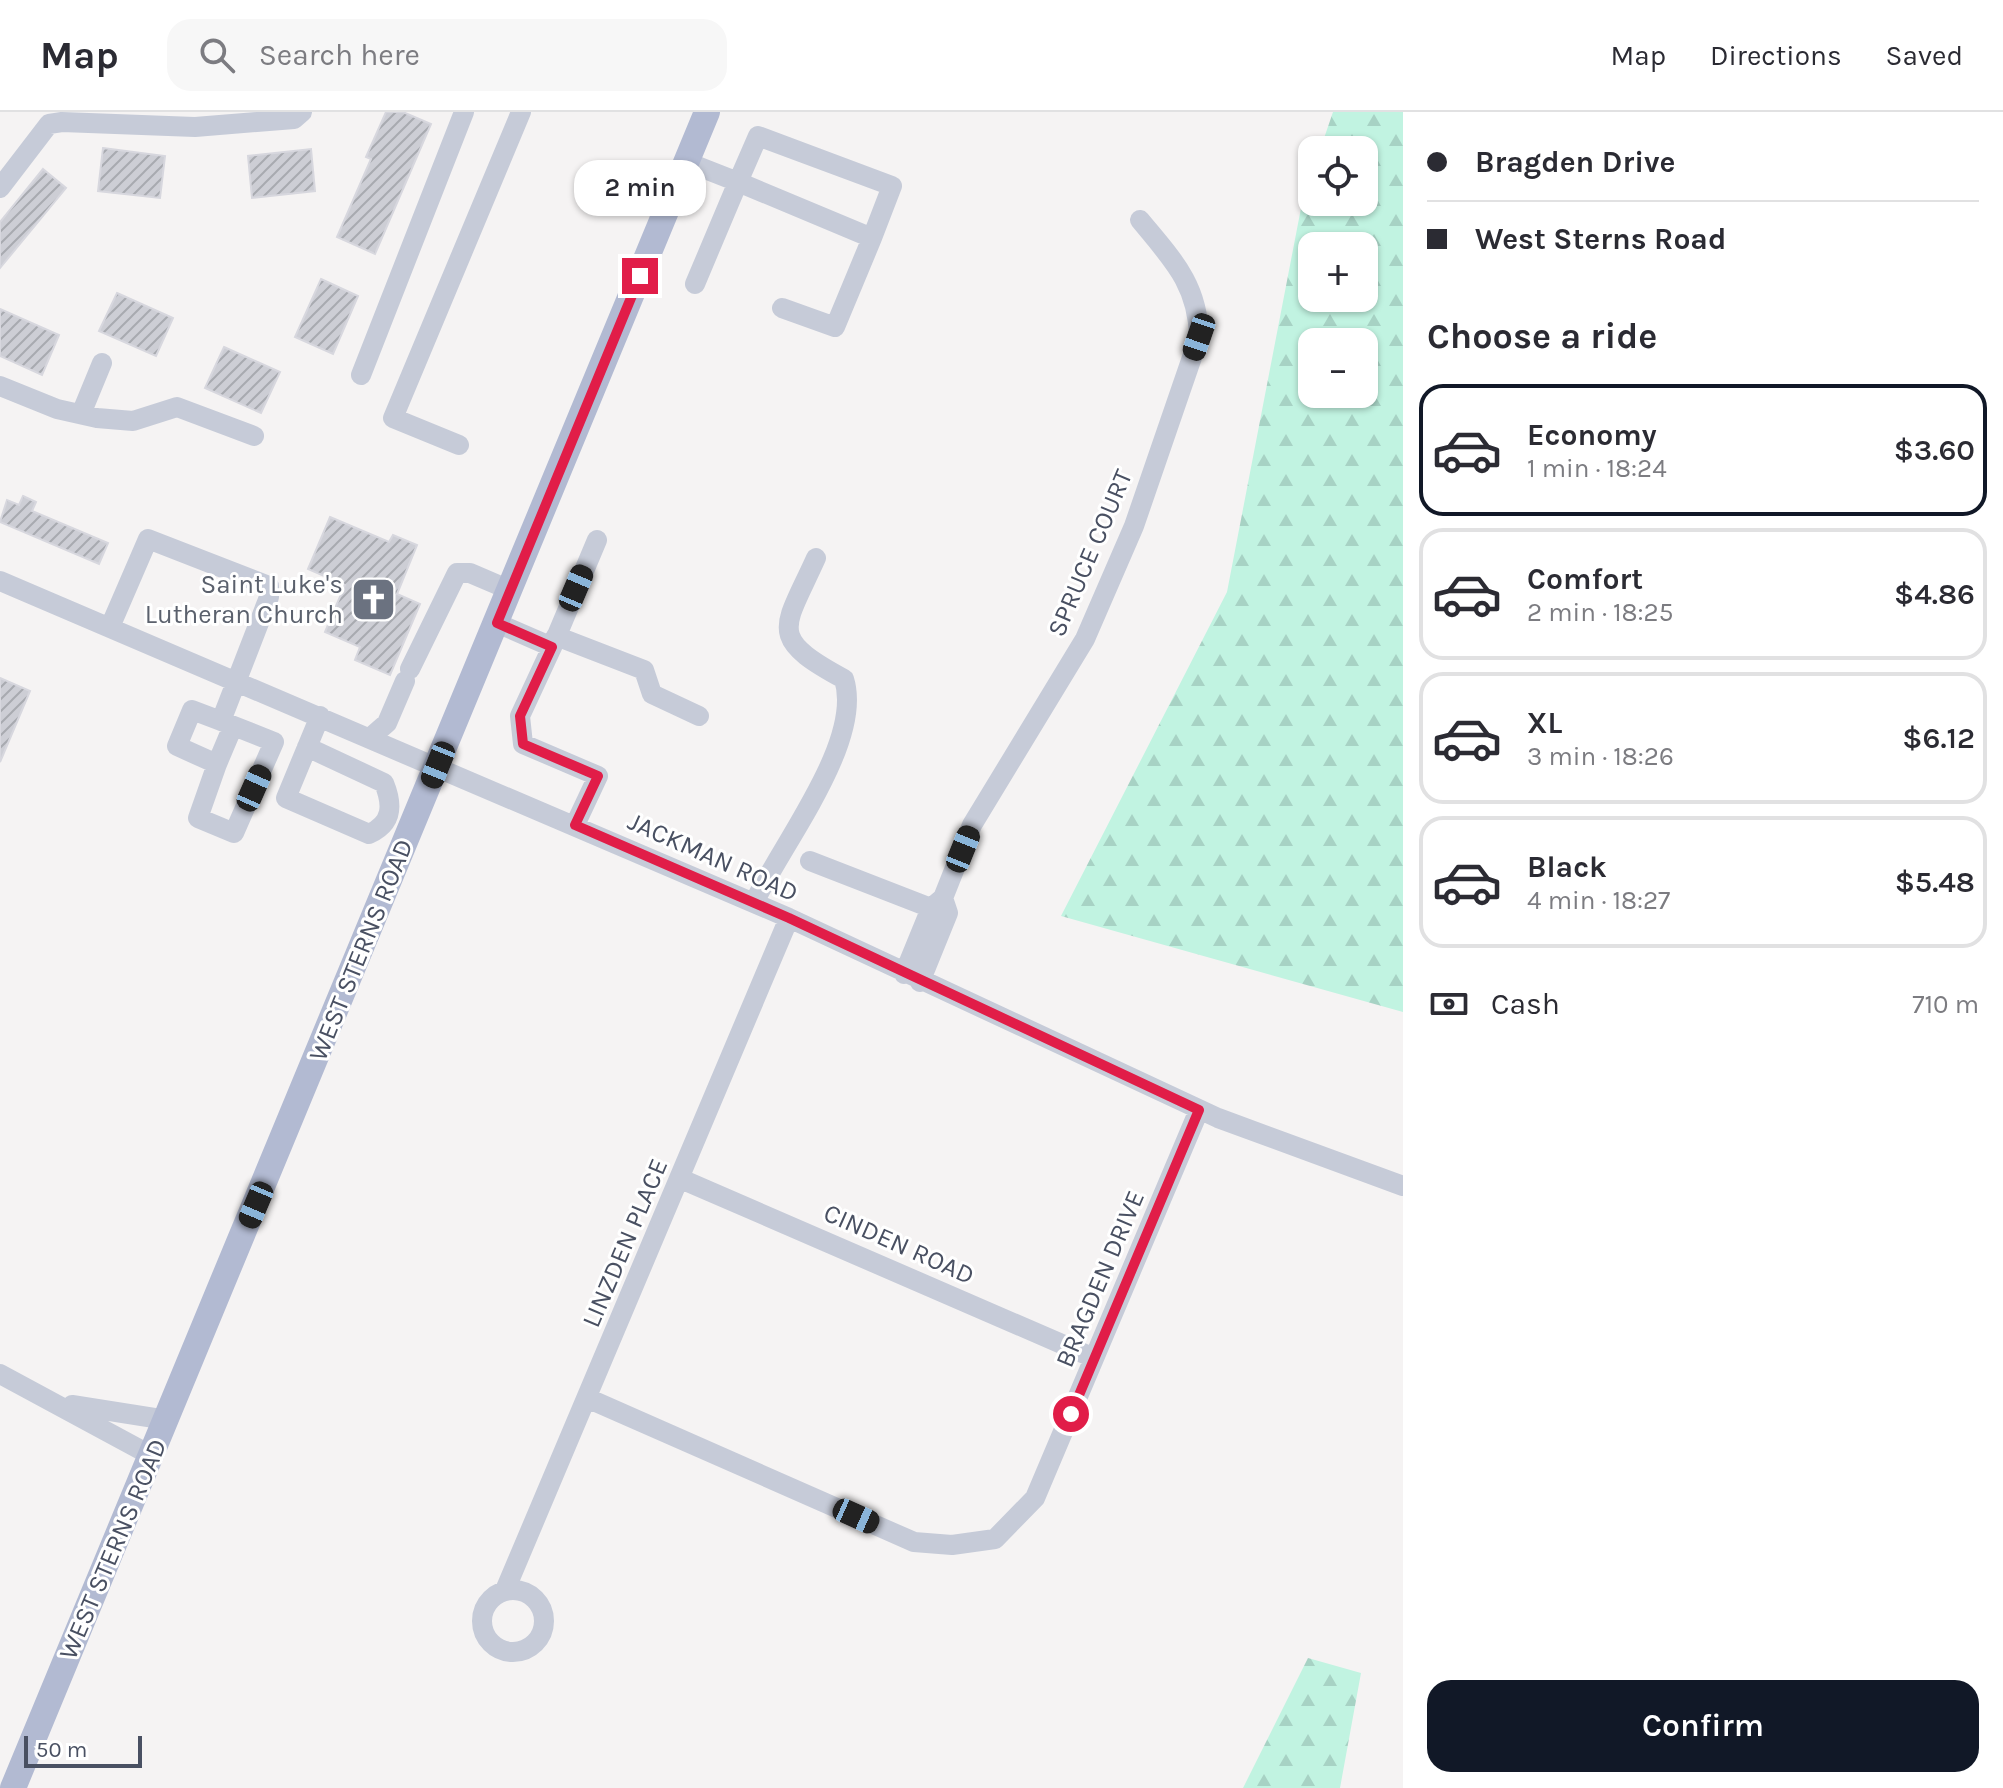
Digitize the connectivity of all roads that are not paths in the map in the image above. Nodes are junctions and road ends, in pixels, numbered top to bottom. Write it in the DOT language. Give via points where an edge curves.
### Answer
graph roads {
  1 [pos="302,112"];
  2 [pos="464,112"];
  3 [pos="521,112"];
  4 [pos="707,112"];
  5 [pos="687,162"];
  6 [pos="738,182"];
  7 [pos="0,188"];
  8 [pos="1140,220"];
  9 [pos="872,238"];
  10 [pos="695,284"];
  11 [pos="782,308"];
  12 [pos="102,363"];
  13 [pos="361,375"];
  14 [pos="0,386"];
  15 [pos="81,414"];
  16 [pos="254,436"];
  17 [pos="459,445"];
  18 [pos="597,540"];
  19 [pos="816,558"];
  20 [pos="0,581"];
  21 [pos="510,590"];
  22 [pos="497,623"];
  23 [pos="110,627"];
  24 [pos="554,641"];
  25 [pos="239,681"];
  26 [pos="320,716"];
  27 [pos="699,716"];
  28 [pos="227,723"];
  29 [pos="371,737"];
  30 [pos="307,747"];
  31 [pos="217,764"];
  32 [pos="438,765"];
  33 [pos="575,825"];
  34 [pos="810,861"];
  35 [pos="754,903"];
  36 [pos="937,903"];
  37 [pos="789,918"];
  38 [pos="912,978"];
  39 [pos="1199,1110"];
  40 [pos="681,1179"];
  41 [pos="1403,1186"];
  42 [pos="1094,1358"];
  43 [pos="0,1374"];
  44 [pos="587,1398"];
  45 [pos="60,1404"];
  46 [pos="167,1420"];
  47 [pos="152,1456"];
  48 [pos="506,1588"];
  49 [pos="13,1788"];
  1 -- 7 [label="street" via="294,119 195,127 49,124"];
  2 -- 13 [label="street"];
  3 -- 17 [label="street" via="393,418"];
  4 -- 5 [label="main road, WEST STERNS ROAD"];
  5 -- 6 [label="street"];
  5 -- 21 [label="main road, WEST STERNS ROAD"];
  6 -- 9 [label="street"];
  6 -- 9 [label="street" via="758,136 892,186"];
  6 -- 10 [label="street"];
  8 -- 36 [label="street, SPRUCE COURT" via="1182,272 1198,307 1199,337 1134,526 1085,639 972,825"];
  9 -- 11 [label="street" via="835,327"];
  12 -- 15 [label="street"];
  14 -- 15 [label="street"];
  15 -- 16 [label="street" via="133,421 177,407"];
  18 -- 24 [label="street"];
  19 -- 35 [label="street" via="787,633 793,648 844,679 849,695 840,738 806,814"];
  20 -- 23 [label="street, JACKMAN ROAD"];
  21 -- 22 [label="main road, WEST STERNS ROAD"];
  21 -- 29 [label="street" via="457,573 387,723"];
  22 -- 24 [label="street"];
  22 -- 32 [label="main road, WEST STERNS ROAD"];
  23 -- 25 [label="street, JACKMAN ROAD"];
  23 -- 25 [label="street" via="148,539 266,584 269,597"];
  24 -- 27 [label="street" via="644,670 652,694"];
  24 -- 33 [label="street" via="520,716 523,744 598,776"];
  25 -- 26 [label="street, JACKMAN ROAD"];
  25 -- 28 [label="street"];
  26 -- 29 [label="street, JACKMAN ROAD"];
  26 -- 30 [label="street"];
  28 -- 31 [label="street"];
  28 -- 31 [label="street" via="192,710 177,746"];
  28 -- 31 [label="street" via="274,742 234,833 198,818"];
  29 -- 32 [label="street, JACKMAN ROAD"];
  30 -- 30 [label="street" via="286,798 369,834 382,828 392,801 384,783"];
  32 -- 33 [label="street, JACKMAN ROAD"];
  32 -- 46 [label="main road, WEST STERNS ROAD"];
  33 -- 35 [label="street, JACKMAN ROAD"];
  34 -- 36 [label="street"];
  35 -- 37 [label="street, JACKMAN ROAD"];
  36 -- 38 [label="street, SPRUCE COURT" via="948,913"];
  37 -- 38 [label="street, JACKMAN ROAD"];
  37 -- 40 [label="street, LINZDEN PLACE"];
  38 -- 39 [label="street, JACKMAN ROAD"];
  39 -- 41 [label="street, JACKMAN ROAD"];
  39 -- 42 [label="street, BRAGDEN DRIVE"];
  40 -- 42 [label="street, CINDEN ROAD"];
  40 -- 44 [label="street, LINZDEN PLACE"];
  42 -- 44 [label="street, BRAGDEN DRIVE" via="1035,1498 995,1539 952,1545 914,1542"];
  43 -- 45 [label="street"];
  44 -- 48 [label="street, LINZDEN PLACE"];
  45 -- 46 [label="street"];
  45 -- 47 [label="street"];
  46 -- 47 [label="main road, WEST STERNS ROAD"];
  47 -- 49 [label="main road, WEST STERNS ROAD"];
}
